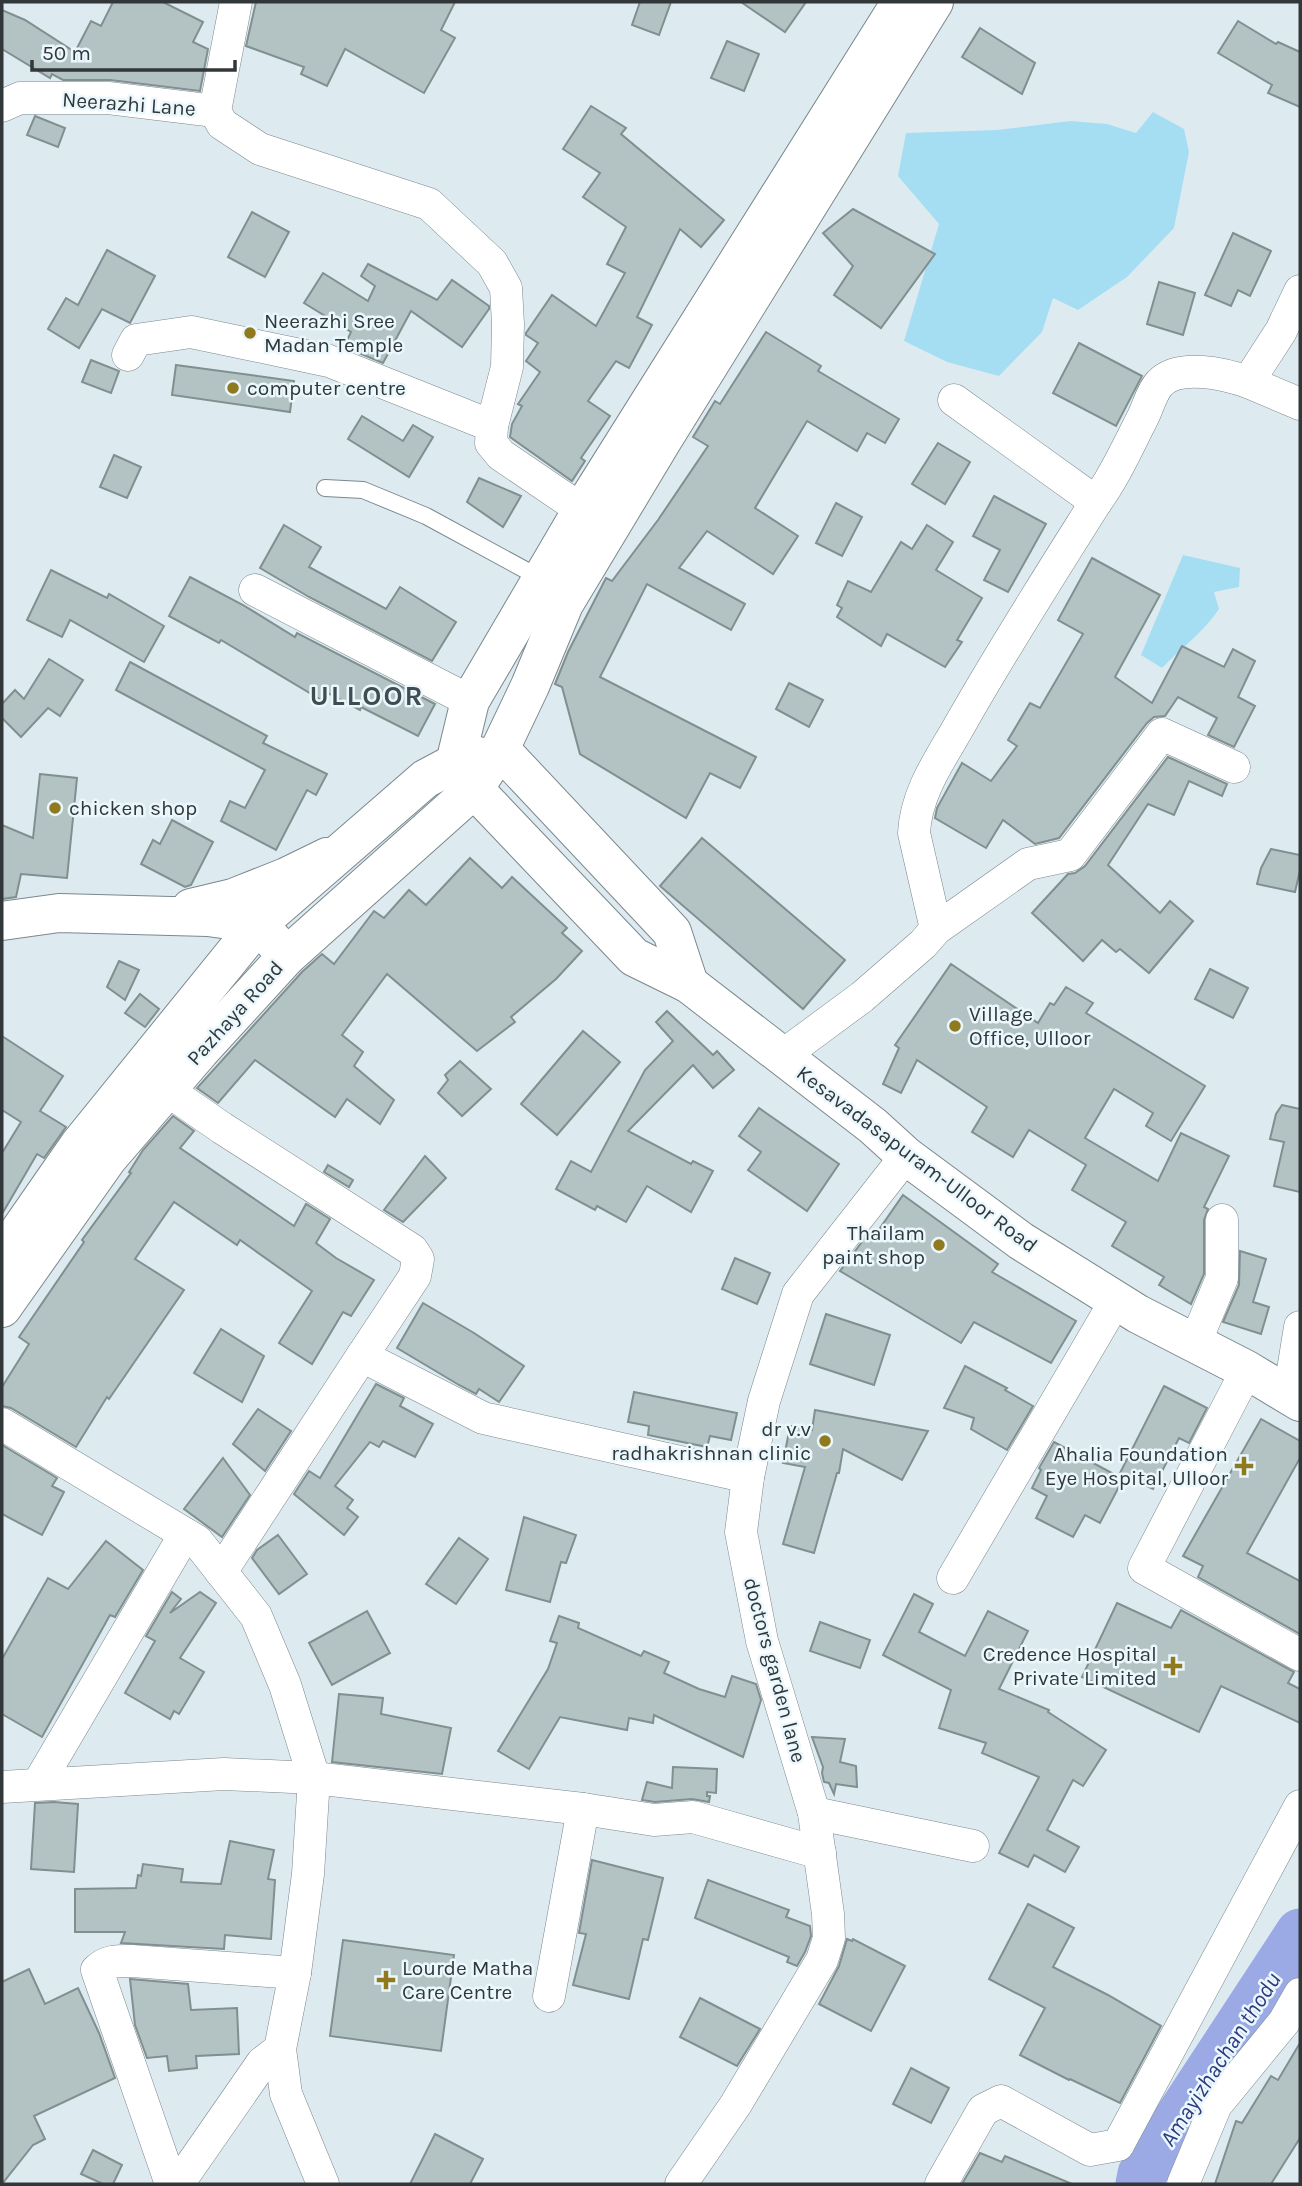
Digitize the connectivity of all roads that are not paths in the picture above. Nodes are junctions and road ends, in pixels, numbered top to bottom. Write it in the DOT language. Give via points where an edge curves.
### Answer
graph roads {
  1 [pos="236,2"];
  2 [pos="901,2"];
  3 [pos="934,2"];
  4 [pos="2,106"];
  5 [pos="215,111"];
  6 [pos="1300,291"];
  7 [pos="128,355"];
  8 [pos="1248,382"];
  9 [pos="954,400"];
  10 [pos="1300,404"];
  11 [pos="492,426"];
  12 [pos="326,488"];
  13 [pos="1096,502"];
  14 [pos="597,518"];
  15 [pos="542,579"];
  16 [pos="256,590"];
  17 [pos="470,701"];
  18 [pos="500,749"];
  19 [pos="1234,768"];
  20 [pos="465,776"];
  21 [pos="344,849"];
  22 [pos="161,915"];
  23 [pos="2,921"];
  24 [pos="258,924"];
  25 [pos="936,929"];
  26 [pos="287,956"];
  27 [pos="689,984"];
  28 [pos="782,1056"];
  29 [pos="167,1090"];
  30 [pos="906,1156"];
  31 [pos="1223,1220"];
  32 [pos="2,1256"];
  33 [pos="1116,1300"];
  34 [pos="2,1308"];
  35 [pos="1300,1327"];
  36 [pos="1195,1343"];
  37 [pos="362,1356"];
  38 [pos="1247,1370"];
  39 [pos="1294,1398"];
  40 [pos="2,1424"];
  41 [pos="748,1477"];
  42 [pos="186,1534"];
  43 [pos="222,1572"];
  44 [pos="953,1578"];
  45 [pos="1300,1655"];
  46 [pos="313,1778"];
  47 [pos="38,1784"];
  48 [pos="2,1787"];
  49 [pos="1300,1806"];
  50 [pos="583,1809"];
  51 [pos="814,1813"];
  52 [pos="973,1846"];
  53 [pos="820,1853"];
  54 [pos="295,1973"];
  55 [pos="1300,1994"];
  56 [pos="549,1996"];
  57 [pos="280,2049"];
  58 [pos="171,2184"];
  59 [pos="178,2184"];
  60 [pos="323,2184"];
  61 [pos="681,2184"];
  62 [pos="941,2184"];
  63 [pos="1183,2184"];
  1 -- 5 [label="street"];
  2 -- 14 [label="main road"];
  3 -- 14 [label="main road"];
  4 -- 5 [label="street, Neerazhi Lane" via="20,98 108,98"];
  5 -- 11 [label="street" via="222,124 260,149 429,204 492,263 506,288 508,324 507,367"];
  6 -- 8 [label="street"];
  7 -- 11 [label="street" via="136,340 191,332 329,361"];
  8 -- 10 [label="street"];
  8 -- 13 [label="street" via="1225,374 1176,373 1159,383"];
  9 -- 13 [label="street"];
  11 -- 14 [label="street" via="491,443 501,455"];
  12 -- 15 [label="lane" via="363,490 426,516"];
  13 -- 25 [label="street" via="921,793 914,833"];
  14 -- 15 [label="main road"];
  14 -- 18 [label="main road, Pazhaya Road" via="565,604"];
  15 -- 17 [label="main road"];
  16 -- 17 [label="street"];
  17 -- 20 [label="main road"];
  18 -- 20 [label="main road, Pazhaya Road"];
  18 -- 27 [label="main road" via="672,932"];
  19 -- 25 [label="street" via="1162,734 1070,855 1028,864"];
  20 -- 21 [label="main road" via="425,779"];
  20 -- 26 [label="main road, Pazhaya Road"];
  20 -- 27 [label="main road, Kesavadasapuram-Ulloor Road" via="634,957"];
  21 -- 22 [label="main road" via="233,898"];
  21 -- 24 [label="main road"];
  22 -- 23 [label="main road" via="59,913"];
  22 -- 24 [label="main road"];
  24 -- 26 [label="main road"];
  24 -- 32 [label="main road" via="79,1145"];
  25 -- 28 [label="street" via="862,997"];
  26 -- 29 [label="main road, Pazhaya Road"];
  27 -- 28 [label="main road, Kesavadasapuram-Ulloor Road"];
  28 -- 30 [label="main road, Kesavadasapuram-Ulloor Road"];
  29 -- 34 [label="main road, Pazhaya Road" via="108,1158"];
  29 -- 37 [label="street" via="412,1250 418,1259 415,1276"];
  30 -- 33 [label="main road, Kesavadasapuram-Ulloor Road" via="1021,1241"];
  30 -- 41 [label="street, doctors garden lane" via="798,1294 764,1401"];
  31 -- 36 [label="street" via="1222,1278"];
  33 -- 36 [label="main road, Kesavadasapuram-Ulloor Road"];
  33 -- 44 [label="street"];
  35 -- 39 [label="street"];
  36 -- 38 [label="main road, Kesavadasapuram-Ulloor Road"];
  37 -- 41 [label="street" via="483,1418"];
  37 -- 43 [label="street"];
  38 -- 39 [label="main road, Kesavadasapuram-Ulloor Road"];
  38 -- 45 [label="street" via="1144,1568"];
  40 -- 42 [label="street"];
  41 -- 51 [label="street, doctors garden lane" via="741,1532 762,1641"];
  42 -- 43 [label="street"];
  42 -- 47 [label="street"];
  43 -- 46 [label="street" via="256,1616 285,1685"];
  46 -- 47 [label="street" via="224,1774"];
  46 -- 50 [label="street"];
  46 -- 54 [label="street" via="308,1874"];
  47 -- 48 [label="street"];
  49 -- 62 [label="street" via="1118,2145 1090,2150 1001,2101 983,2110"];
  50 -- 53 [label="street" via="654,1820 693,1817"];
  50 -- 56 [label="street"];
  51 -- 52 [label="street"];
  51 -- 53 [label="street, doctors garden lane"];
  53 -- 61 [label="street, doctors garden lane" via="829,1938 822,1960 736,2104"];
  54 -- 57 [label="street"];
  54 -- 58 [label="street" via="132,1961 111,1961 97,1970"];
  55 -- 63 [label="street" via="1284,2022 1216,2105"];
  57 -- 59 [label="street" via="262,2063"];
  57 -- 60 [label="street" via="286,2094"];
}
